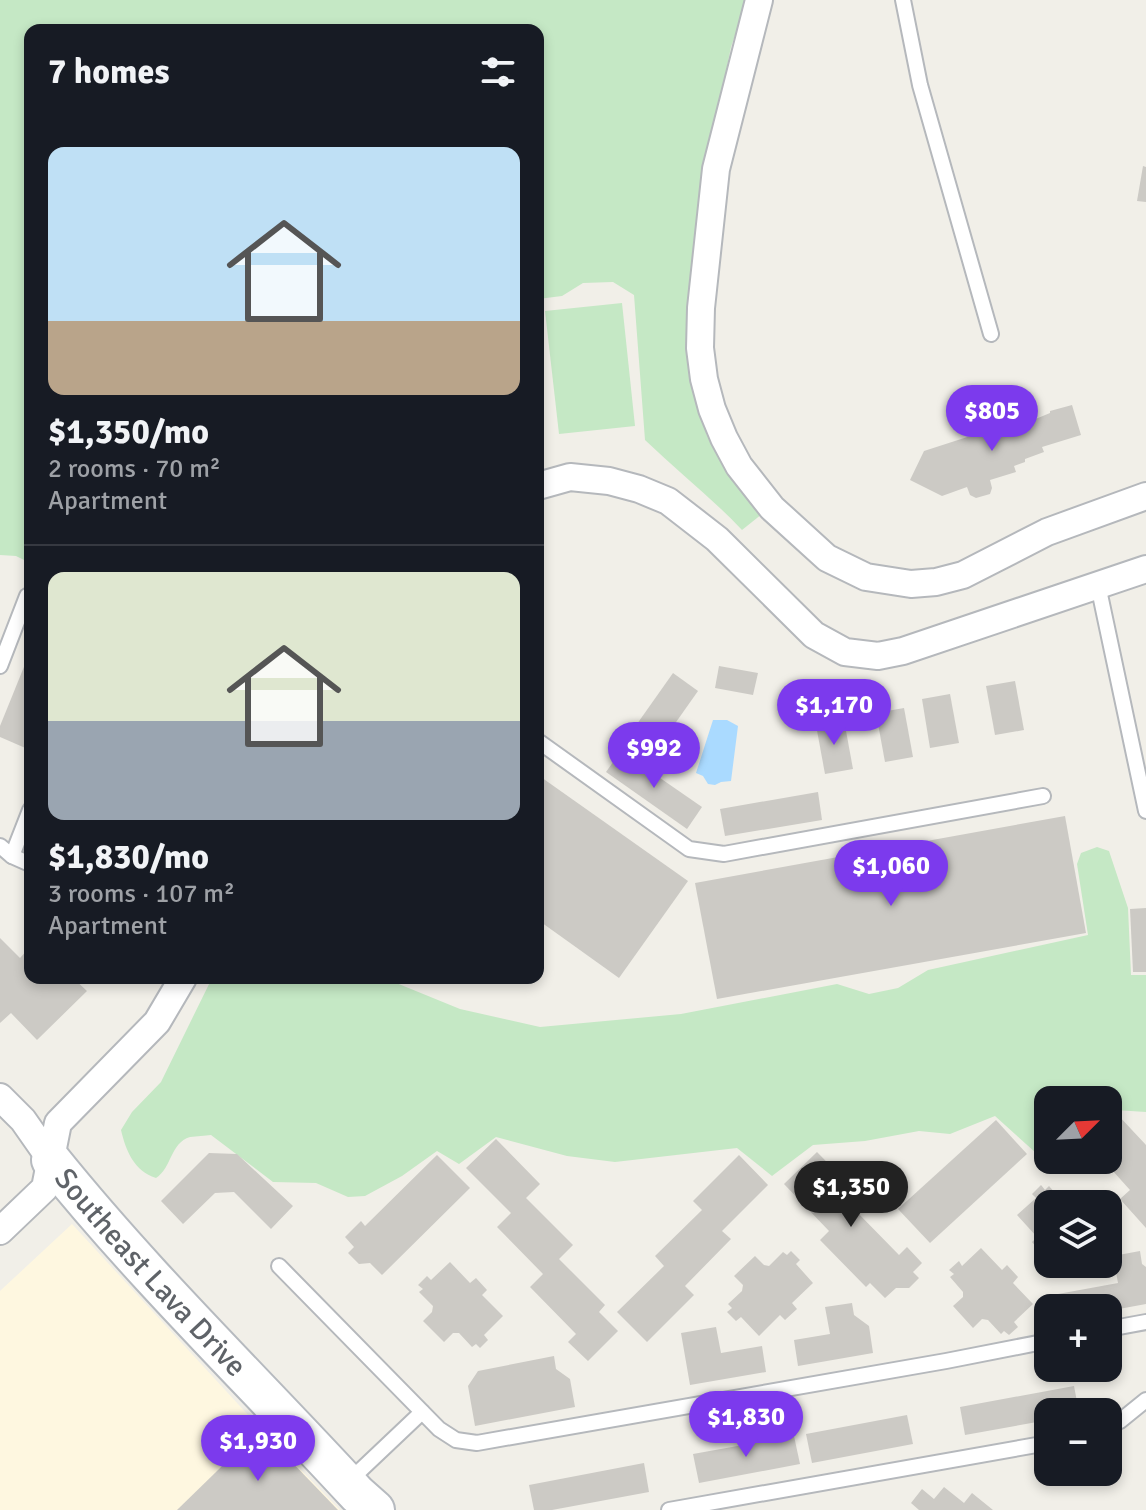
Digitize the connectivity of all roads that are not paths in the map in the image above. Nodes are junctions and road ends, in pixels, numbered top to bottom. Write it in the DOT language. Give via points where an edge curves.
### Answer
graph roads {
  1 [pos="759,0"];
  2 [pos="903,0"];
  3 [pos="991,334"];
  4 [pos="544,484"];
  5 [pos="1146,496"];
  6 [pos="1146,569"];
  7 [pos="1098,585"];
  8 [pos="24,604"];
  9 [pos="0,666"];
  10 [pos="544,745"];
  11 [pos="1043,796"];
  12 [pos="1146,811"];
  13 [pos="24,825"];
  14 [pos="0,846"];
  15 [pos="12,856"];
  16 [pos="24,861"];
  17 [pos="179,984"];
  18 [pos="0,1097"];
  19 [pos="51,1160"];
  20 [pos="0,1231"];
  21 [pos="279,1266"];
  22 [pos="1146,1322"];
  23 [pos="1122,1326"];
  24 [pos="1034,1344"];
  25 [pos="1146,1400"];
  26 [pos="422,1412"];
  27 [pos="1122,1419"];
  28 [pos="1034,1445"];
  29 [pos="347,1483"];
  30 [pos="375,1510"];
  31 [pos="669,1510"];
  1 -- 5 [label="street" via="716,169 700,348 718,424 755,487 827,558 866,577 911,584 963,575 1047,532"];
  2 -- 3 [label="lane" via="920,85"];
  4 -- 7 [label="street" via="570,477 609,481 668,501 717,539 814,635 845,652 878,656 903,651"];
  6 -- 7 [label="street"];
  7 -- 12 [label="lane"];
  8 -- 9 [label="lane"];
  10 -- 11 [label="lane" via="689,849 724,854"];
  13 -- 15 [label="lane"];
  14 -- 15 [label="lane"];
  15 -- 16 [label="lane"];
  17 -- 19 [label="street" via="157,1022 58,1123"];
  18 -- 19 [label="street, Southeast Lava Drive"];
  19 -- 20 [label="street" via="45,1188"];
  19 -- 29 [label="street, Southeast Lava Drive"];
  21 -- 26 [label="lane"];
  22 -- 23 [label="lane"];
  24 -- 26 [label="lane" via="477,1443 456,1440"];
  25 -- 27 [label="lane"];
  26 -- 29 [label="lane"];
  28 -- 31 [label="lane"];
  29 -- 30 [label="street, Southeast Lava Drive"];
}
